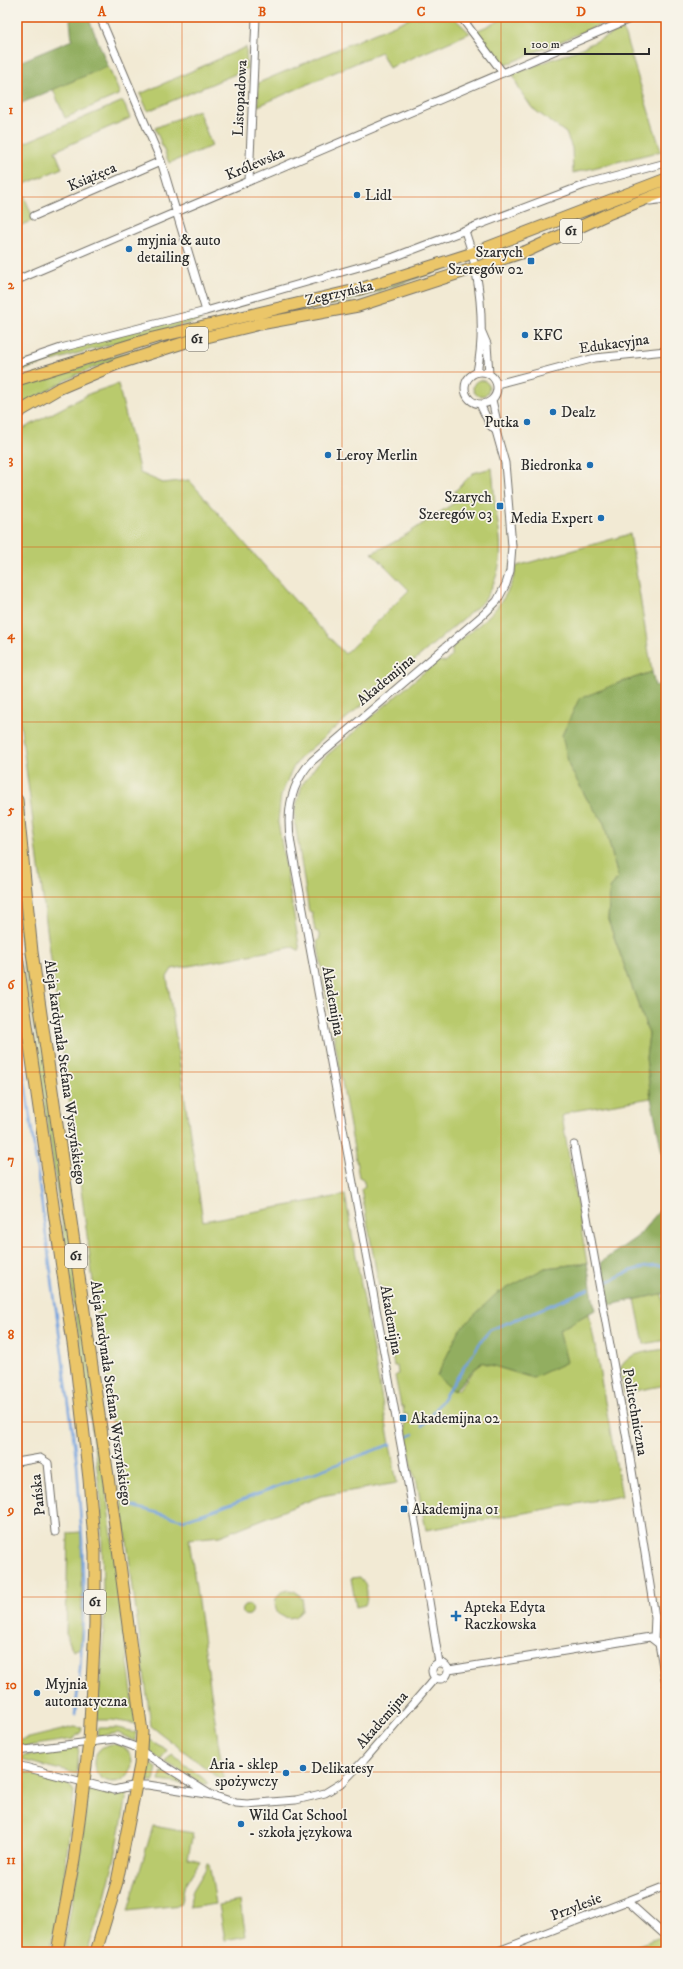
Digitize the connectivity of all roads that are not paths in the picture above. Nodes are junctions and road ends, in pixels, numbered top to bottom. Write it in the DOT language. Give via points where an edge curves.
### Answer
graph roads {
  1 [pos="100,17"];
  2 [pos="256,17"];
  3 [pos="461,17"];
  4 [pos="634,17"];
  5 [pos="625,19"];
  6 [pos="503,72"];
  7 [pos="161,161"];
  8 [pos="666,164"];
  9 [pos="666,178"];
  10 [pos="249,181"];
  11 [pos="666,191"];
  12 [pos="666,199"];
  13 [pos="636,202"];
  14 [pos="177,212"];
  15 [pos="34,216"];
  16 [pos="465,231"];
  17 [pos="473,253"];
  18 [pos="476,268"];
  19 [pos="17,280"];
  20 [pos="206,311"];
  21 [pos="481,330"];
  22 [pos="666,351"];
  23 [pos="17,363"];
  24 [pos="477,372"];
  25 [pos="489,374"];
  26 [pos="17,380"];
  27 [pos="497,384"];
  28 [pos="492,400"];
  29 [pos="480,404"];
  30 [pos="17,413"];
  31 [pos="496,431"];
  32 [pos="17,800"];
  33 [pos="17,956"];
  34 [pos="574,1145"];
  35 [pos="17,1462"];
  36 [pos="55,1532"];
  37 [pos="654,1639"];
  38 [pos="439,1663"];
  39 [pos="449,1670"];
  40 [pos="435,1678"];
  41 [pos="666,1684"];
  42 [pos="89,1742"];
  43 [pos="17,1752"];
  44 [pos="142,1752"];
  45 [pos="17,1765"];
  46 [pos="84,1781"];
  47 [pos="136,1785"];
  48 [pos="212,1795"];
  49 [pos="666,1886"];
  50 [pos="627,1901"];
  51 [pos="666,1936"];
  52 [pos="57,1952"];
  53 [pos="96,1952"];
  54 [pos="496,1952"];
  1 -- 7 [label="street"];
  2 -- 10 [label="street, Listopadowa"];
  3 -- 6 [label="street"];
  4 -- 5 [label="street, Królewska"];
  5 -- 6 [label="street, Królewska"];
  6 -- 10 [label="street, Królewska"];
  7 -- 14 [label="street"];
  7 -- 15 [label="street, Książęca"];
  8 -- 16 [label="street" via="584,185"];
  9 -- 17 [label="main road, Zegrzyńska / 61"];
  10 -- 14 [label="street, Królewska"];
  11 -- 13 [label="main road, Zegrzyńska / 61"];
  12 -- 13 [label="street"];
  13 -- 18 [label="main road, Zegrzyńska / 61" via="527,251"];
  14 -- 19 [label="street, Królewska"];
  14 -- 20 [label="street"];
  16 -- 17 [label="street"];
  16 -- 20 [label="street" via="394,257"];
  17 -- 18 [label="street"];
  17 -- 26 [label="main road, Zegrzyńska / 61" via="360,289 153,338"];
  18 -- 21 [label="street"];
  18 -- 30 [label="main road, Zegrzyńska / 61" via="358,306 260,324 186,342 117,364 58,389"];
  20 -- 23 [label="street" via="61,348"];
  21 -- 24 [label="street"];
  21 -- 25 [label="street" via="487,344"];
  22 -- 27 [label="street, Edukacyjna" via="595,358"];
  24 -- 25 [label="street"];
  24 -- 29 [label="street" via="469,378 465,388 470,399"];
  25 -- 27 [label="street"];
  27 -- 28 [label="street" via="496,394"];
  28 -- 29 [label="street"];
  28 -- 31 [label="street, Akademijna" via="497,422"];
  29 -- 31 [label="street, Akademijna" via="490,425"];
  31 -- 38 [label="street, Akademijna" via="504,463 512,531 510,572 501,594 484,614 312,761 294,789 289,816"];
  32 -- 44 [label="main road, Aleja kardynała Stefana Wyszyńskiego / 61" via="34,970 140,1711"];
  33 -- 42 [label="main road, Aleja kardynała Stefana Wyszyńskiego / 61" via="76,1364 89,1479 95,1602"];
  34 -- 37 [label="street, Politechniczna" via="628,1445 655,1617"];
  35 -- 36 [label="street, Pańska" via="40,1458 48,1464"];
  37 -- 39 [label="street" via="644,1637"];
  37 -- 41 [label="street, Politechniczna" via="659,1644"];
  38 -- 39 [label="street" via="445,1664"];
  38 -- 40 [label="street" via="432,1669"];
  39 -- 40 [label="street" via="444,1679"];
  40 -- 48 [label="street, Akademijna" via="357,1768 343,1782 325,1793 296,1800 258,1804 236,1803"];
  42 -- 43 [label="street"];
  42 -- 44 [label="street" via="114,1738"];
  42 -- 46 [label="main road, 61"];
  44 -- 47 [label="main road"];
  44 -- 48 [label="street, Akademijna"];
  45 -- 46 [label="street"];
  46 -- 47 [label="street" via="114,1790"];
  46 -- 52 [label="main road, 61" via="74,1860"];
  47 -- 48 [label="street, Akademijna"];
  47 -- 53 [label="main road" via="117,1882"];
  49 -- 50 [label="street, Przylesie"];
  50 -- 51 [label="street"];
  50 -- 54 [label="street, Przylesie"];
}
